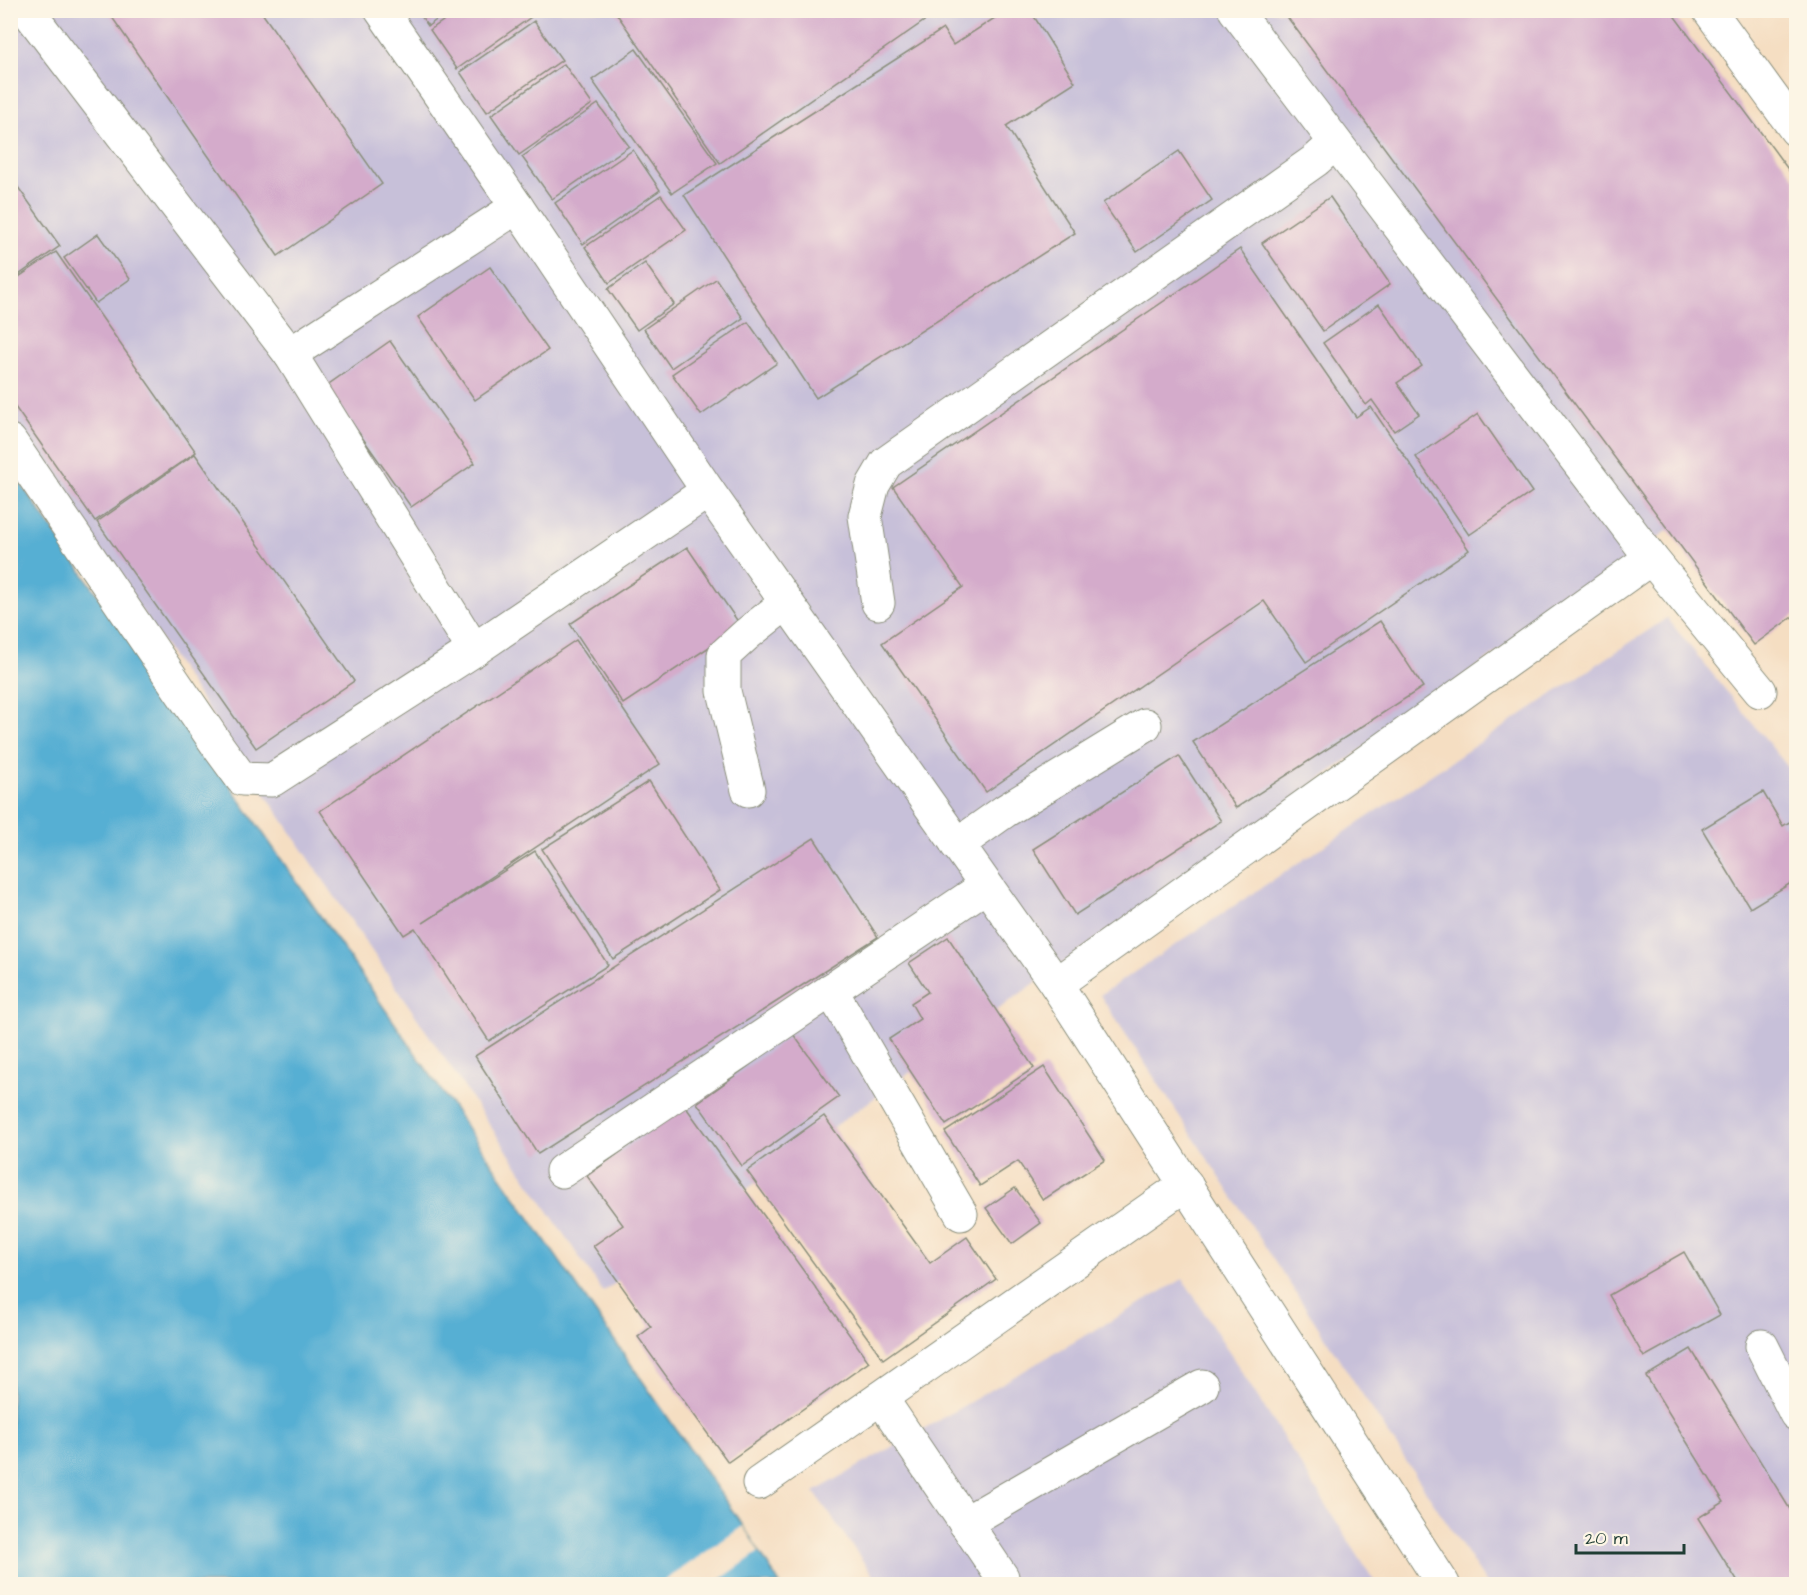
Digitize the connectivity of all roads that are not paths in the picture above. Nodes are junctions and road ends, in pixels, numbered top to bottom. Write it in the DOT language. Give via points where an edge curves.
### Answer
graph roads {
  1 [pos="27,10"];
  2 [pos="381,10"];
  3 [pos="1235,10"];
  4 [pos="1709,10"];
  5 [pos="1797,130"];
  6 [pos="1335,143"];
  7 [pos="517,207"];
  8 [pos="290,354"];
  9 [pos="10,441"];
  10 [pos="708,491"];
  11 [pos="1651,558"];
  12 [pos="786,603"];
  13 [pos="878,603"];
  14 [pos="474,650"];
  15 [pos="1760,692"];
  16 [pos="1145,725"];
  17 [pos="748,790"];
  18 [pos="957,845"];
  19 [pos="986,886"];
  20 [pos="1056,984"];
  21 [pos="831,990"];
  22 [pos="562,1171"];
  23 [pos="1186,1184"];
  24 [pos="961,1214"];
  25 [pos="1762,1346"];
  26 [pos="1202,1386"];
  27 [pos="880,1398"];
  28 [pos="1797,1414"];
  29 [pos="759,1483"];
  30 [pos="965,1522"];
  31 [pos="1002,1577"];
  32 [pos="1443,1584"];
  1 -- 8 [label="street"];
  2 -- 7 [label="street"];
  3 -- 6 [label="street"];
  4 -- 5 [label="street"];
  6 -- 11 [label="street"];
  6 -- 13 [label="street" via="886,464 873,485 865,516"];
  7 -- 8 [label="street"];
  7 -- 10 [label="street"];
  8 -- 14 [label="street"];
  9 -- 14 [label="street" via="242,779 272,780"];
  10 -- 12 [label="street"];
  10 -- 14 [label="street"];
  11 -- 15 [label="street"];
  11 -- 20 [label="street"];
  12 -- 17 [label="street" via="724,655 724,691"];
  12 -- 18 [label="street"];
  16 -- 18 [label="street"];
  18 -- 19 [label="street"];
  19 -- 20 [label="street"];
  19 -- 21 [label="street"];
  20 -- 23 [label="street"];
  21 -- 22 [label="street"];
  21 -- 24 [label="street"];
  23 -- 27 [label="street"];
  23 -- 32 [label="street"];
  25 -- 28 [label="street"];
  26 -- 30 [label="street"];
  27 -- 29 [label="street"];
  27 -- 30 [label="street"];
  30 -- 31 [label="street"];
}
